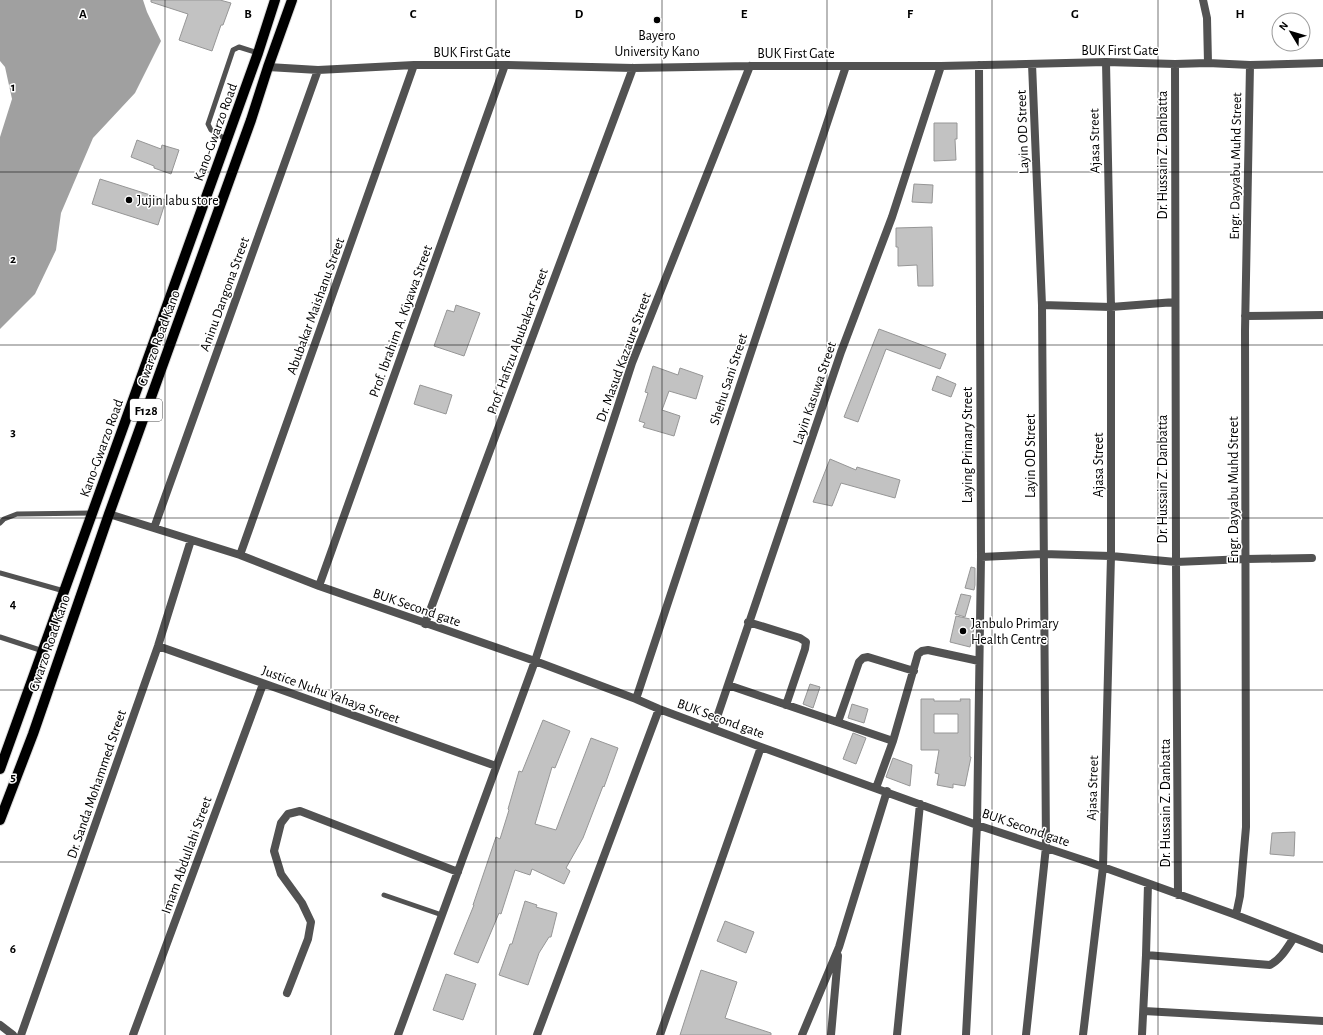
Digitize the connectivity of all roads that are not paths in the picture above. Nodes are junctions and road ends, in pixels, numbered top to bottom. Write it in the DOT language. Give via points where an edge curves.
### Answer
graph roads {
  1 [pos="274,0"];
  2 [pos="292,0"];
  3 [pos="1203,0"];
  4 [pos="258,53"];
  5 [pos="1106,62"];
  6 [pos="1208,63"];
  7 [pos="1323,63"];
  8 [pos="1032,64"];
  9 [pos="1175,64"];
  10 [pos="414,65"];
  11 [pos="505,65"];
  12 [pos="979,65"];
  13 [pos="1250,65"];
  14 [pos="268,66"];
  15 [pos="750,66"];
  16 [pos="846,66"];
  17 [pos="941,66"];
  18 [pos="633,68"];
  19 [pos="318,70"];
  20 [pos="227,140"];
  21 [pos="1175,302"];
  22 [pos="1042,305"];
  23 [pos="1111,307"];
  24 [pos="1323,315"];
  25 [pos="1245,316"];
  26 [pos="92,513"];
  27 [pos="109,514"];
  28 [pos="0,523"];
  29 [pos="154,528"];
  30 [pos="192,540"];
  31 [pos="1043,554"];
  32 [pos="240,555"];
  33 [pos="1111,556"];
  34 [pos="981,557"];
  35 [pos="1312,558"];
  36 [pos="1246,559"];
  37 [pos="1176,562"];
  38 [pos="0,573"];
  39 [pos="319,586"];
  40 [pos="64,591"];
  41 [pos="748,622"];
  42 [pos="425,624"];
  43 [pos="0,637"];
  44 [pos="158,646"];
  45 [pos="43,651"];
  46 [pos="535,661"];
  47 [pos="979,661"];
  48 [pos="914,671"];
  49 [pos="264,684"];
  50 [pos="728,685"];
  51 [pos="636,699"];
  52 [pos="786,705"];
  53 [pos="659,709"];
  54 [pos="838,722"];
  55 [pos="713,729"];
  56 [pos="893,741"];
  57 [pos="762,747"];
  58 [pos="496,766"];
  59 [pos="0,769"];
  60 [pos="876,788"];
  61 [pos="887,791"];
  62 [pos="920,804"];
  63 [pos="0,820"];
  64 [pos="977,825"];
  65 [pos="1046,847"];
  66 [pos="1102,867"];
  67 [pos="458,872"];
  68 [pos="1148,884"];
  69 [pos="384,895"];
  70 [pos="1178,895"];
  71 [pos="442,915"];
  72 [pos="1236,915"];
  73 [pos="1293,939"];
  74 [pos="839,947"];
  75 [pos="1323,949"];
  76 [pos="1146,955"];
  77 [pos="288,993"];
  78 [pos="1144,1011"];
  79 [pos="1323,1021"];
  80 [pos="0,1025"];
  81 [pos="13,1035"];
  82 [pos="21,1035"];
  83 [pos="133,1035"];
  84 [pos="398,1035"];
  85 [pos="537,1035"];
  86 [pos="660,1035"];
  87 [pos="802,1035"];
  88 [pos="831,1035"];
  89 [pos="897,1035"];
  90 [pos="966,1035"];
  91 [pos="1026,1035"];
  92 [pos="1083,1035"];
  93 [pos="1142,1035"];
  1 -- 4 [label="main road, Kano-Gwarzo Road / F128"];
  2 -- 14 [label="main road, Gwarzo Road Kano / F128"];
  3 -- 6 [label="street" via="1207,18"];
  4 -- 20 [label="main road, Kano-Gwarzo Road / F128"];
  4 -- 20 [label="lane" via="239,46 233,50 208,124 211,130"];
  5 -- 8 [label="street, BUK First Gate"];
  5 -- 9 [label="street, BUK First Gate"];
  5 -- 23 [label="street, Ajasa Street"];
  6 -- 9 [label="street, BUK First Gate"];
  6 -- 13 [label="street, BUK First Gate"];
  7 -- 13 [label="street, BUK First Gate"];
  8 -- 12 [label="street, BUK First Gate"];
  8 -- 22 [label="street, Layin OD Street"];
  9 -- 21 [label="street, Dr. Hussain Z. Danbatta"];
  10 -- 11 [label="street, BUK First Gate"];
  10 -- 19 [label="street, BUK First Gate"];
  10 -- 32 [label="street, Abubakar Maishanu Street"];
  11 -- 18 [label="street, BUK First Gate"];
  11 -- 39 [label="street, Prof. Ibrahim A. Kiyawa Street"];
  12 -- 17 [label="street, BUK First Gate"];
  12 -- 34 [label="street, Laying Primary Street"];
  13 -- 25 [label="street, Engr. Dayyabu Muhd Street"];
  14 -- 19 [label="street, BUK First Gate"];
  14 -- 27 [label="main road, Gwarzo Road Kano / F128" via="251,120"];
  15 -- 16 [label="street, BUK First Gate"];
  15 -- 18 [label="street, BUK First Gate"];
  15 -- 46 [label="street, Dr. Masud Kazaure Street" via="632,363"];
  16 -- 17 [label="street, BUK First Gate"];
  16 -- 51 [label="street, Shehu Sani Street"];
  17 -- 41 [label="street, Layin Kasuwa Street" via="892,217 841,352"];
  18 -- 42 [label="street, Prof. Hafizu Abubakar Street"];
  19 -- 29 [label="street, Aninu Dangona Street"];
  20 -- 26 [label="main road, Kano-Gwarzo Road / F128"];
  21 -- 23 [label="street"];
  21 -- 37 [label="street, Dr. Hussain Z. Danbatta"];
  22 -- 23 [label="street"];
  22 -- 31 [label="street, Layin OD Street"];
  23 -- 33 [label="street, Ajasa Street"];
  24 -- 25 [label="street"];
  25 -- 36 [label="street, Engr. Dayyabu Muhd Street"];
  26 -- 28 [label="lane" via="17,514"];
  26 -- 40 [label="main road, Kano-Gwarzo Road / F128"];
  27 -- 29 [label="street, BUK Second gate"];
  27 -- 63 [label="main road, Gwarzo Road Kano / F128" via="33,734"];
  29 -- 30 [label="street, BUK Second gate"];
  30 -- 32 [label="street, BUK Second gate"];
  30 -- 44 [label="street, Dr. Sanda Mohammed Street"];
  31 -- 33 [label="street"];
  31 -- 34 [label="street"];
  31 -- 65 [label="street, Layin OD Street"];
  32 -- 39 [label="street, BUK Second gate"];
  33 -- 37 [label="street"];
  33 -- 66 [label="street, Ajasa Street"];
  34 -- 47 [label="street, Laying Primary Street"];
  35 -- 36 [label="street"];
  36 -- 37 [label="street"];
  36 -- 72 [label="street, Engr. Dayyabu Muhd Street" via="1246,827"];
  37 -- 70 [label="street, Dr. Hussain Z. Danbatta"];
  38 -- 40 [label="lane"];
  39 -- 42 [label="street, BUK Second gate"];
  40 -- 45 [label="main road, Kano-Gwarzo Road / F128"];
  41 -- 50 [label="street, Layin Kasuwa Street"];
  41 -- 52 [label="street" via="806,642 806,649"];
  42 -- 46 [label="street, BUK Second gate"];
  43 -- 45 [label="lane"];
  44 -- 49 [label="street, Justice Nuhu Yahaya Street"];
  44 -- 82 [label="street, Dr. Sanda Mohammed Street"];
  45 -- 59 [label="main road, Kano-Gwarzo Road / F128"];
  46 -- 51 [label="street, BUK Second gate"];
  46 -- 58 [label="street, Dr. Masud Kazaure Street"];
  47 -- 48 [label="street" via="928,650 918,654"];
  47 -- 64 [label="street, Laying Primary Street"];
  48 -- 54 [label="street" via="863,658 859,662"];
  48 -- 56 [label="street"];
  49 -- 58 [label="street, Justice Nuhu Yahaya Street"];
  49 -- 83 [label="street, Imam Abdullahi Street"];
  50 -- 52 [label="street"];
  50 -- 55 [label="street, Layin Kasuwa Street"];
  51 -- 53 [label="street, BUK Second gate"];
  52 -- 54 [label="street"];
  53 -- 55 [label="street, BUK Second gate"];
  53 -- 85 [label="street"];
  54 -- 56 [label="street"];
  55 -- 57 [label="street, BUK Second gate"];
  56 -- 60 [label="street"];
  57 -- 60 [label="street, BUK Second gate"];
  57 -- 86 [label="street"];
  58 -- 67 [label="street, Dr. Masud Kazaure Street"];
  60 -- 61 [label="street, BUK Second gate"];
  61 -- 62 [label="street, BUK Second gate"];
  61 -- 74 [label="street"];
  62 -- 64 [label="street, BUK Second gate"];
  62 -- 89 [label="street"];
  64 -- 65 [label="street, BUK Second gate"];
  64 -- 90 [label="street, Laying Primary Street"];
  65 -- 66 [label="street, BUK Second gate"];
  65 -- 91 [label="street, Layin OD Street"];
  66 -- 68 [label="street, BUK Second gate"];
  66 -- 92 [label="street, Ajasa Street"];
  67 -- 71 [label="street, Dr. Masud Kazaure Street"];
  67 -- 77 [label="street" via="300,811 288,814 281,823 274,852 281,874 302,903 311,922 308,939"];
  68 -- 70 [label="street, BUK Second gate"];
  68 -- 76 [label="street"];
  69 -- 71 [label="lane"];
  70 -- 72 [label="street, BUK Second gate"];
  71 -- 84 [label="street, Dr. Masud Kazaure Street"];
  72 -- 73 [label="street, BUK Second gate"];
  73 -- 75 [label="street, BUK Second gate"];
  73 -- 76 [label="street" via="1280,957 1270,964"];
  74 -- 87 [label="street"];
  74 -- 88 [label="street"];
  76 -- 78 [label="street"];
  78 -- 79 [label="street"];
  78 -- 93 [label="street"];
  80 -- 81 [label="street"];
}
